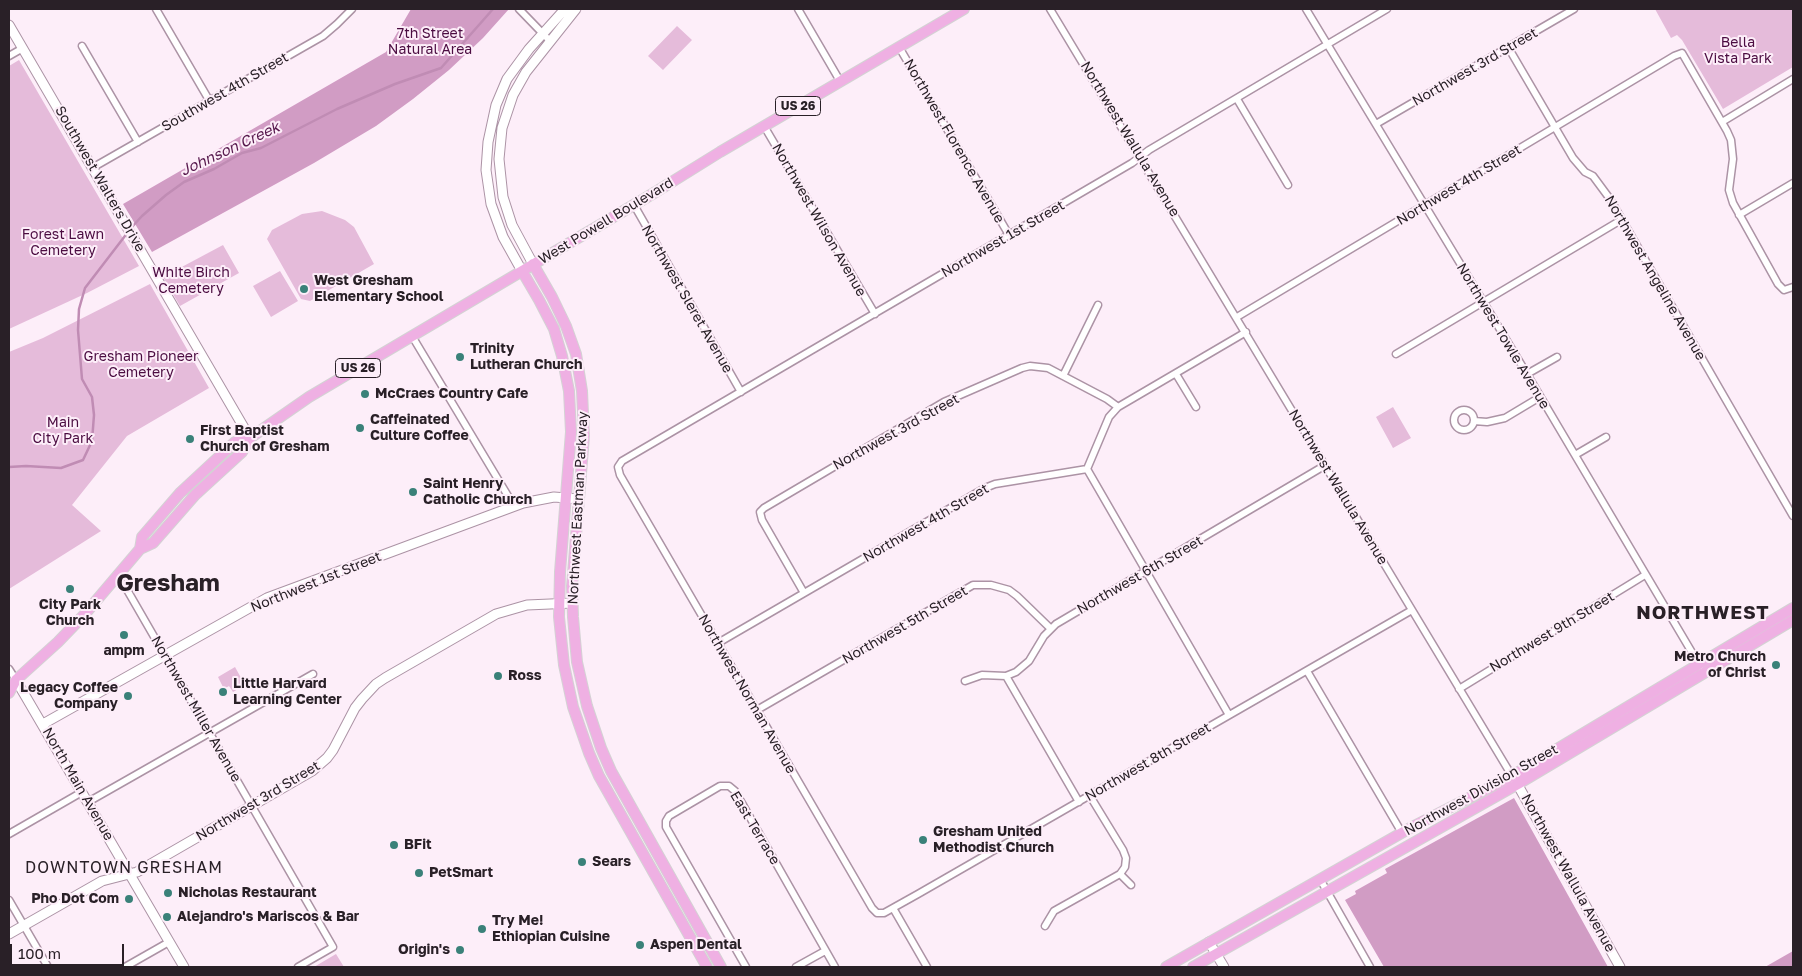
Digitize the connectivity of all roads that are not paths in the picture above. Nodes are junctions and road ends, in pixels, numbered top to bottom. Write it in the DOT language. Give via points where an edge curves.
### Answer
graph roads {
  1 [pos="156,9"];
  2 [pos="352,9"];
  3 [pos="565,9"];
  4 [pos="576,9"];
  5 [pos="798,9"];
  6 [pos="964,9"];
  7 [pos="1050,9"];
  8 [pos="1306,9"];
  9 [pos="1387,9"];
  10 [pos="1574,9"];
  11 [pos="521,11"];
  12 [pos="9,25"];
  13 [pos="543,34"];
  14 [pos="550,41"];
  15 [pos="1328,44"];
  16 [pos="82,46"];
  17 [pos="899,47"];
  18 [pos="1508,47"];
  19 [pos="23,48"];
  20 [pos="9,56"];
  21 [pos="1793,79"];
  22 [pos="840,81"];
  23 [pos="1237,99"];
  24 [pos="209,100"];
  25 [pos="1722,122"];
  26 [pos="1376,124"];
  27 [pos="764,126"];
  28 [pos="1555,128"];
  29 [pos="138,142"];
  30 [pos="1141,158"];
  31 [pos="92,168"];
  32 [pos="1793,183"];
  33 [pos="1288,186"];
  34 [pos="634,205"];
  35 [pos="1425,205"];
  36 [pos="1739,215"];
  37 [pos="1621,220"];
  38 [pos="1009,235"];
  39 [pos="533,264"];
  40 [pos="522,271"];
  41 [pos="1793,287"];
  42 [pos="1483,302"];
  43 [pos="1098,305"];
  44 [pos="874,314"];
  45 [pos="1237,317"];
  46 [pos="1246,332"];
  47 [pos="412,336"];
  48 [pos="1396,354"];
  49 [pos="1557,357"];
  50 [pos="1176,374"];
  51 [pos="1527,374"];
  52 [pos="1063,376"];
  53 [pos="741,392"];
  54 [pos="1540,397"];
  55 [pos="1118,407"];
  56 [pos="1196,407"];
  57 [pos="1474,421"];
  58 [pos="1606,437"];
  59 [pos="250,438"];
  60 [pos="1575,456"];
  61 [pos="1324,466"];
  62 [pos="618,467"];
  63 [pos="1087,469"];
  64 [pos="566,497"];
  65 [pos="579,499"];
  66 [pos="514,506"];
  67 [pos="1793,516"];
  68 [pos="1146,571"];
  69 [pos="1646,575"];
  70 [pos="116,578"];
  71 [pos="804,593"];
  72 [pos="559,603"];
  73 [pos="572,603"];
  74 [pos="1793,608"];
  75 [pos="1412,610"];
  76 [pos="1793,620"];
  77 [pos="1050,628"];
  78 [pos="718,643"];
  79 [pos="165,656"];
  80 [pos="9,668"];
  81 [pos="1701,668"];
  82 [pos="1307,671"];
  83 [pos="313,674"];
  84 [pos="1006,676"];
  85 [pos="13,680"];
  86 [pos="965,681"];
  87 [pos="1459,689"];
  88 [pos="9,693"];
  89 [pos="757,710"];
  90 [pos="1229,715"];
  91 [pos="44,724"];
  92 [pos="209,732"];
  93 [pos="1515,780"];
  94 [pos="82,792"];
  95 [pos="1090,796"];
  96 [pos="88,802"];
  97 [pos="1079,802"];
  98 [pos="252,806"];
  99 [pos="1402,833"];
  100 [pos="9,834"];
  101 [pos="130,874"];
  102 [pos="1120,874"];
  103 [pos="1320,879"];
  104 [pos="1132,885"];
  105 [pos="1326,891"];
  106 [pos="9,900"];
  107 [pos="893,908"];
  108 [pos="884,913"];
  109 [pos="24,926"];
  110 [pos="1045,926"];
  111 [pos="9,934"];
  112 [pos="169,942"];
  113 [pos="1209,942"];
  114 [pos="825,951"];
  115 [pos="1216,954"];
  116 [pos="48,967"];
  117 [pos="125,967"];
  118 [pos="184,967"];
  119 [pos="298,967"];
  120 [pos="706,967"];
  121 [pos="721,967"];
  122 [pos="746,967"];
  123 [pos="796,967"];
  124 [pos="835,967"];
  125 [pos="927,967"];
  126 [pos="1166,967"];
  127 [pos="1193,967"];
  128 [pos="1224,967"];
  129 [pos="1370,967"];
  130 [pos="1620,967"];
  1 -- 24 [label="street"];
  2 -- 24 [label="street, Southwest 4th Street" via="322,36"];
  3 -- 13 [label="street"];
  4 -- 14 [label="street"];
  5 -- 22 [label="street"];
  6 -- 17 [label="main road, West Powell Boulevard / US 26"];
  7 -- 30 [label="street, Northwest Wallula Avenue"];
  8 -- 15 [label="street, Northwest Towle Avenue"];
  9 -- 15 [label="street, Northwest 1st Street"];
  10 -- 18 [label="street, Northwest 3rd Street"];
  11 -- 13 [label="street"];
  12 -- 19 [label="street, Southwest Walters Drive"];
  13 -- 14 [label="street"];
  13 -- 40 [label="street" via="521,58 502,90 487,152 491,204 503,237"];
  14 -- 39 [label="street" via="513,95 499,148 499,175 506,210"];
  15 -- 23 [label="street, Northwest 1st Street"];
  15 -- 26 [label="street, Northwest Towle Avenue"];
  16 -- 29 [label="street"];
  17 -- 22 [label="main road, West Powell Boulevard / US 26"];
  17 -- 38 [label="street, Northwest Florence Avenue"];
  18 -- 26 [label="street, Northwest 3rd Street"];
  18 -- 28 [label="street, Northwest Angeline Avenue"];
  19 -- 20 [label="street"];
  19 -- 31 [label="street, Southwest Walters Drive"];
  21 -- 25 [label="street"];
  22 -- 27 [label="main road, West Powell Boulevard / US 26"];
  23 -- 30 [label="street, Northwest 1st Street" via="1149,150"];
  23 -- 33 [label="street"];
  24 -- 29 [label="street, Southwest 4th Street"];
  25 -- 28 [label="street, Northwest 4th Street" via="1682,53"];
  25 -- 36 [label="street" via="1733,149 1728,190"];
  26 -- 35 [label="street, Northwest Towle Avenue"];
  27 -- 34 [label="main road, West Powell Boulevard / US 26"];
  27 -- 44 [label="street, Northwest Wilson Avenue"];
  28 -- 35 [label="street, Northwest 4th Street"];
  28 -- 37 [label="street, Northwest Angeline Avenue" via="1578,166 1600,184"];
  29 -- 31 [label="street, Southwest 4th Street"];
  30 -- 38 [label="street, Northwest 1st Street"];
  30 -- 45 [label="street, Northwest Wallula Avenue"];
  31 -- 59 [label="street, Southwest Walters Drive"];
  32 -- 36 [label="street"];
  34 -- 39 [label="main road, West Powell Boulevard / US 26"];
  34 -- 53 [label="street, Northwest Sleret Avenue"];
  35 -- 42 [label="street, Northwest Towle Avenue"];
  35 -- 45 [label="street, Northwest 4th Street"];
  36 -- 41 [label="street" via="1778,284 1784,290"];
  37 -- 42 [label="street"];
  37 -- 67 [label="street, Northwest Angeline Avenue"];
  38 -- 44 [label="street, Northwest 1st Street"];
  39 -- 40 [label="main road, West Powell Boulevard / US 26"];
  39 -- 65 [label="main road, Northwest Eastman Parkway" via="564,320 580,375 584,417"];
  40 -- 47 [label="main road, West Powell Boulevard / US 26"];
  40 -- 64 [label="main road, Northwest Eastman Parkway" via="554,329 565,367 571,418"];
  42 -- 48 [label="street"];
  42 -- 51 [label="street, Northwest Towle Avenue"];
  43 -- 52 [label="street"];
  44 -- 53 [label="street, Northwest 1st Street"];
  45 -- 46 [label="street, Northwest Wallula Avenue"];
  46 -- 50 [label="street"];
  46 -- 61 [label="street, Northwest Wallula Avenue"];
  47 -- 59 [label="main road, West Powell Boulevard / US 26" via="309,397"];
  47 -- 66 [label="street"];
  49 -- 51 [label="street"];
  50 -- 55 [label="street"];
  50 -- 56 [label="street"];
  51 -- 54 [label="street, Northwest Towle Avenue"];
  52 -- 55 [label="street, Northwest 3rd Street"];
  52 -- 71 [label="street, Northwest 3rd Street" via="1048,368 1030,366 944,402 764,508 760,512 762,520"];
  53 -- 62 [label="street, Northwest 1st Street" via="622,461"];
  54 -- 57 [label="street" via="1505,418"];
  54 -- 60 [label="street, Northwest Towle Avenue"];
  55 -- 63 [label="street" via="1109,417"];
  58 -- 60 [label="street"];
  59 -- 70 [label="main road, West Powell Boulevard / US 26" via="242,452 195,495 153,543 140,549"];
  60 -- 69 [label="street, Northwest Towle Avenue"];
  61 -- 68 [label="street, Northwest 6th Street"];
  61 -- 75 [label="street, Northwest Wallula Avenue"];
  62 -- 78 [label="street, Northwest Norman Avenue"];
  63 -- 68 [label="street"];
  63 -- 71 [label="street, Northwest 4th Street" via="994,484"];
  64 -- 65 [label="street, Northwest 1st Street"];
  64 -- 66 [label="street, Northwest 1st Street"];
  64 -- 72 [label="main road, Northwest Eastman Parkway"];
  65 -- 73 [label="main road, Northwest Eastman Parkway"];
  66 -- 79 [label="street, Northwest 1st Street" via="268,598"];
  68 -- 77 [label="street, Northwest 6th Street"];
  68 -- 90 [label="street"];
  69 -- 81 [label="street, Northwest Towle Avenue"];
  69 -- 87 [label="street, Northwest 9th Street"];
  70 -- 79 [label="street, Northwest Miller Avenue" via="126,588"];
  70 -- 85 [label="main road, West Powell Boulevard / US 26" via="58,642"];
  71 -- 78 [label="street, Northwest 4th Street"];
  72 -- 73 [label="street, Northwest 3rd Street"];
  72 -- 98 [label="street, Northwest 3rd Street" via="527,605 496,614 385,678 355,708 327,758 312,771"];
  72 -- 120 [label="main road, Northwest Eastman Parkway" via="567,680 589,753 603,784"];
  73 -- 121 [label="main road, Northwest Eastman Parkway" via="580,678 601,748"];
  74 -- 81 [label="main road, Northwest Division Street"];
  75 -- 82 [label="street, Northwest 8th Street"];
  75 -- 87 [label="street, Northwest Wallula Avenue"];
  76 -- 81 [label="main road, Northwest Division Street"];
  77 -- 84 [label="street, Northwest 6th Street" via="1030,662"];
  77 -- 89 [label="street, Northwest 5th Street" via="1009,590 991,584 973,586"];
  78 -- 89 [label="street, Northwest Norman Avenue"];
  79 -- 91 [label="street, Northwest 1st Street"];
  79 -- 92 [label="street, Northwest Miller Avenue"];
  80 -- 85 [label="street"];
  81 -- 93 [label="main road, Northwest Division Street"];
  82 -- 90 [label="street, Northwest 8th Street"];
  82 -- 99 [label="street"];
  83 -- 92 [label="street"];
  84 -- 86 [label="street" via="982,675"];
  84 -- 97 [label="street"];
  85 -- 88 [label="main road, US 26"];
  85 -- 91 [label="street, North Main Avenue"];
  87 -- 93 [label="street, Northwest Wallula Avenue"];
  89 -- 108 [label="street, Northwest Norman Avenue" via="872,908 877,913"];
  90 -- 95 [label="street, Northwest 8th Street"];
  91 -- 94 [label="street, North Main Avenue"];
  92 -- 96 [label="street"];
  92 -- 98 [label="street, Northwest Miller Avenue"];
  93 -- 99 [label="main road, Northwest Division Street"];
  93 -- 105 [label="main road, Northwest Division Street"];
  93 -- 130 [label="street, Northwest Wallula Avenue"];
  94 -- 96 [label="street, North Main Avenue"];
  94 -- 100 [label="street"];
  95 -- 97 [label="street, Northwest 8th Street"];
  95 -- 102 [label="street" via="1123,850 1125,867"];
  96 -- 101 [label="street, North Main Avenue"];
  97 -- 107 [label="street, Northwest 8th Street"];
  98 -- 101 [label="street, Northwest 3rd Street"];
  98 -- 119 [label="street, Northwest Miller Avenue" via="333,947"];
  99 -- 103 [label="main road, Northwest Division Street"];
  101 -- 109 [label="street, Northwest 3rd Street" via="96,884"];
  101 -- 112 [label="street, North Main Avenue"];
  102 -- 104 [label="street"];
  102 -- 110 [label="street" via="1054,911"];
  103 -- 105 [label="street"];
  103 -- 113 [label="main road, Northwest Division Street"];
  105 -- 115 [label="main road, Northwest Division Street"];
  105 -- 129 [label="street"];
  106 -- 109 [label="street"];
  107 -- 108 [label="street, Northwest 8th Street"];
  107 -- 125 [label="street"];
  109 -- 111 [label="street, Northwest 3rd Street"];
  109 -- 116 [label="street"];
  112 -- 117 [label="street"];
  112 -- 118 [label="street, North Main Avenue"];
  113 -- 115 [label="street"];
  113 -- 126 [label="main road, Northwest Division Street"];
  114 -- 122 [label="street, East Terrace" via="735,791 729,786 720,786 669,816 666,827"];
  114 -- 123 [label="street"];
  114 -- 124 [label="street, East Terrace"];
  115 -- 127 [label="main road, Northwest Division Street"];
  115 -- 128 [label="street"];
}
